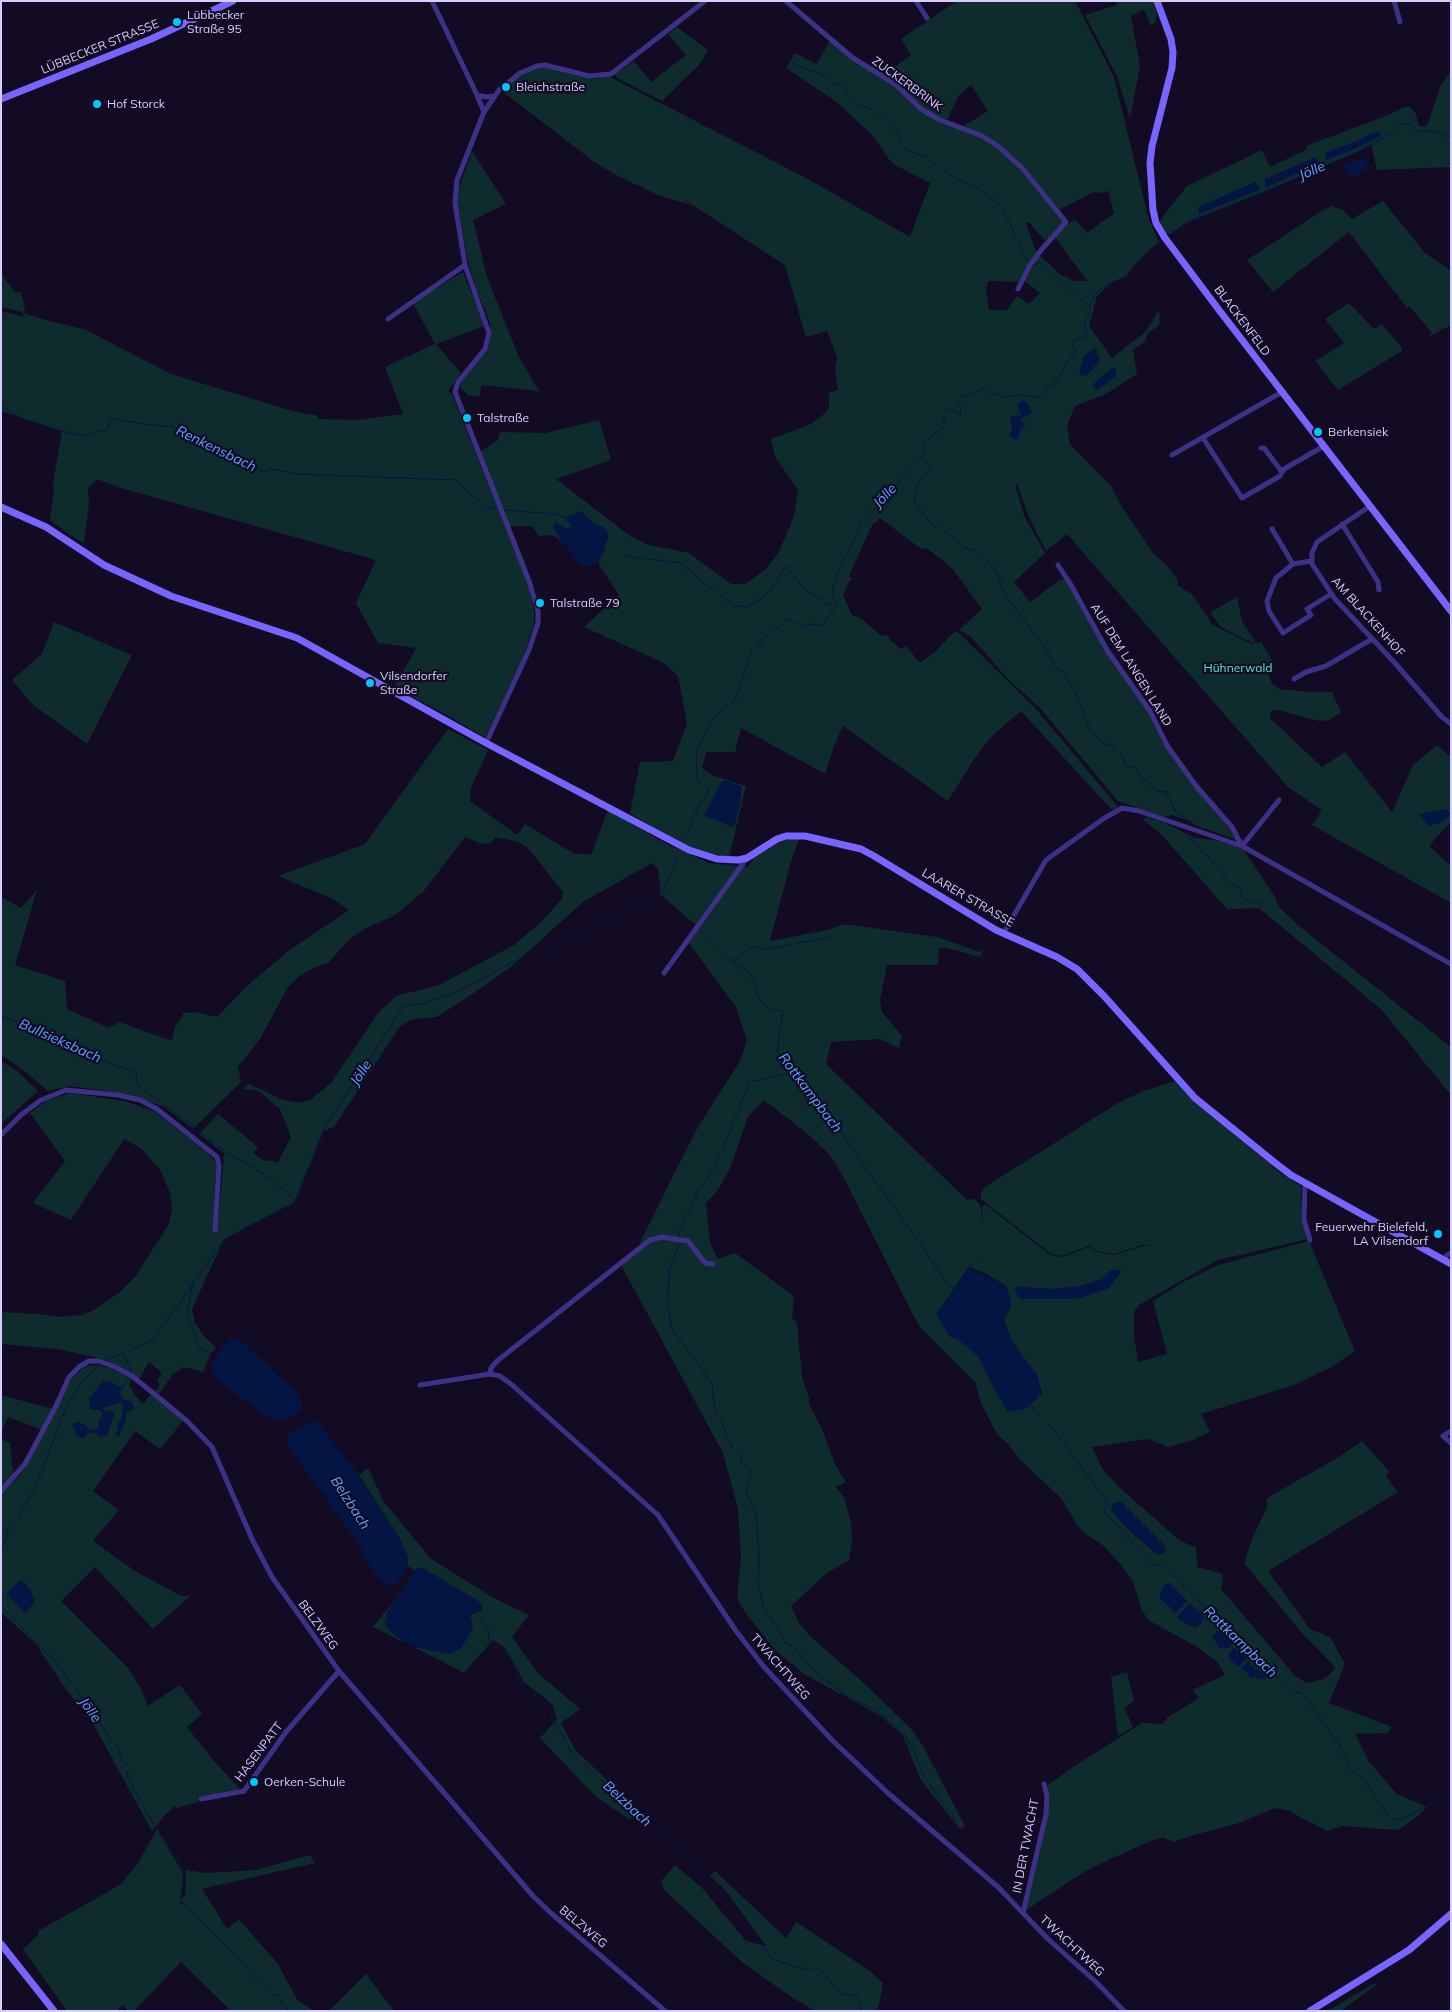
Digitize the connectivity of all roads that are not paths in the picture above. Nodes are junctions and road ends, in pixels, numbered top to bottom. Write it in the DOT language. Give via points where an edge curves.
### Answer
graph roads {
  1 [pos="233,1"];
  2 [pos="432,1"];
  3 [pos="705,1"];
  4 [pos="786,1"];
  5 [pos="916,1"];
  6 [pos="1157,1"];
  7 [pos="1394,1"];
  8 [pos="927,18"];
  9 [pos="1400,22"];
  10 [pos="477,95"];
  11 [pos="494,96"];
  12 [pos="1,99"];
  13 [pos="484,112"];
  14 [pos="465,265"];
  15 [pos="1018,289"];
  16 [pos="388,319"];
  17 [pos="1282,392"];
  18 [pos="1203,438"];
  19 [pos="1324,446"];
  20 [pos="1261,448"];
  21 [pos="1172,455"];
  22 [pos="1282,472"];
  23 [pos="1370,506"];
  24 [pos="1,508"];
  25 [pos="1342,524"];
  26 [pos="1272,529"];
  27 [pos="1311,561"];
  28 [pos="1293,564"];
  29 [pos="1058,565"];
  30 [pos="1379,590"];
  31 [pos="1331,594"];
  32 [pos="1451,611"];
  33 [pos="1372,639"];
  34 [pos="1294,679"];
  35 [pos="1451,724"];
  36 [pos="486,743"];
  37 [pos="1279,800"];
  38 [pos="1242,846"];
  39 [pos="747,858"];
  40 [pos="1003,934"];
  41 [pos="1451,964"];
  42 [pos="664,973"];
  43 [pos="1,1135"];
  44 [pos="1305,1183"];
  45 [pos="216,1230"];
  46 [pos="1310,1240"];
  47 [pos="1451,1253"];
  48 [pos="1443,1260"];
  49 [pos="714,1264"];
  50 [pos="1451,1264"];
  51 [pos="490,1374"];
  52 [pos="420,1385"];
  53 [pos="1451,1430"];
  54 [pos="1451,1443"];
  55 [pos="1,1491"];
  56 [pos="339,1671"];
  57 [pos="1044,1784"];
  58 [pos="201,1799"];
  59 [pos="1023,1913"];
  60 [pos="1451,1914"];
  61 [pos="1,1944"];
  62 [pos="54,2011"];
  63 [pos="665,2011"];
  64 [pos="1124,2011"];
  65 [pos="1310,2011"];
  1 -- 12 [label="street, LÜBBECKER STRASSE" via="151,39"];
  2 -- 10 [label="street"];
  3 -- 11 [label="street" via="616,72 589,76 551,66 537,66 520,73"];
  4 -- 15 [label="street, ZUCKERBRINK" via="853,58 895,84 929,114 998,146 1023,169 1066,222 1030,265"];
  5 -- 8 [label="street"];
  6 -- 17 [label="street, BLACKENFELD" via="1173,52 1150,163 1156,223"];
  7 -- 9 [label="street"];
  10 -- 11 [label="street"];
  10 -- 13 [label="street"];
  11 -- 13 [label="street"];
  13 -- 14 [label="street" via="455,191"];
  14 -- 16 [label="street"];
  14 -- 36 [label="street" via="489,333 485,349 458,382 455,392 538,611 529,650"];
  17 -- 18 [label="street"];
  17 -- 19 [label="street, BLACKENFELD"];
  18 -- 21 [label="street"];
  18 -- 22 [label="street" via="1242,498"];
  19 -- 22 [label="street"];
  19 -- 23 [label="street, BLACKENFELD"];
  20 -- 22 [label="street"];
  23 -- 25 [label="street"];
  23 -- 32 [label="street, BLACKENFELD"];
  24 -- 36 [label="street" via="46,527 104,565 163,592 297,638"];
  25 -- 27 [label="street" via="1315,544"];
  25 -- 30 [label="street" via="1378,582"];
  26 -- 28 [label="street"];
  27 -- 28 [label="street"];
  27 -- 31 [label="street, AM BLACKENHOF"];
  28 -- 31 [label="street" via="1276,578 1266,601 1284,633 1311,615 1307,609"];
  29 -- 38 [label="street, AUF DEM LANGEN LAND" via="1107,650 1150,711 1168,747 1232,827"];
  31 -- 33 [label="street, AM BLACKENHOF"];
  33 -- 34 [label="street" via="1326,666"];
  33 -- 35 [label="street, AM BLACKENHOF"];
  36 -- 39 [label="street" via="689,850 717,859"];
  37 -- 38 [label="street"];
  38 -- 40 [label="street" via="1122,808 1046,860"];
  38 -- 41 [label="street"];
  39 -- 40 [label="street, LAARER STRASSE" via="786,836 805,836 861,849"];
  39 -- 42 [label="street"];
  40 -- 44 [label="street, LAARER STRASSE" via="1057,957 1077,970 1196,1098 1274,1162"];
  43 -- 45 [label="street" via="41,1100 66,1090 140,1100 157,1109 217,1157"];
  44 -- 46 [label="street" via="1304,1220"];
  44 -- 48 [label="street, LAARER STRASSE"];
  47 -- 48 [label="street"];
  48 -- 50 [label="street, LAARER STRASSE"];
  49 -- 51 [label="street" via="705,1263 688,1242 662,1237 650,1240 497,1361"];
  51 -- 52 [label="street"];
  51 -- 59 [label="street, TWACHTWEG" via="511,1384 658,1515 736,1631 793,1700 889,1794 998,1887"];
  53 -- 54 [label="street" via="1443,1436"];
  55 -- 56 [label="street, BELZWEG" via="25,1464 69,1377 79,1367 89,1361 98,1361 132,1376 180,1415 212,1447 272,1577"];
  56 -- 58 [label="street, HASENPATT" via="286,1732 244,1791"];
  56 -- 63 [label="street, BELZWEG" via="533,1896"];
  57 -- 59 [label="street, IN DER TWACHT" via="1046,1814"];
  59 -- 64 [label="street, TWACHTWEG"];
  60 -- 65 [label="street" via="1409,1950"];
  61 -- 62 [label="street"];
}
